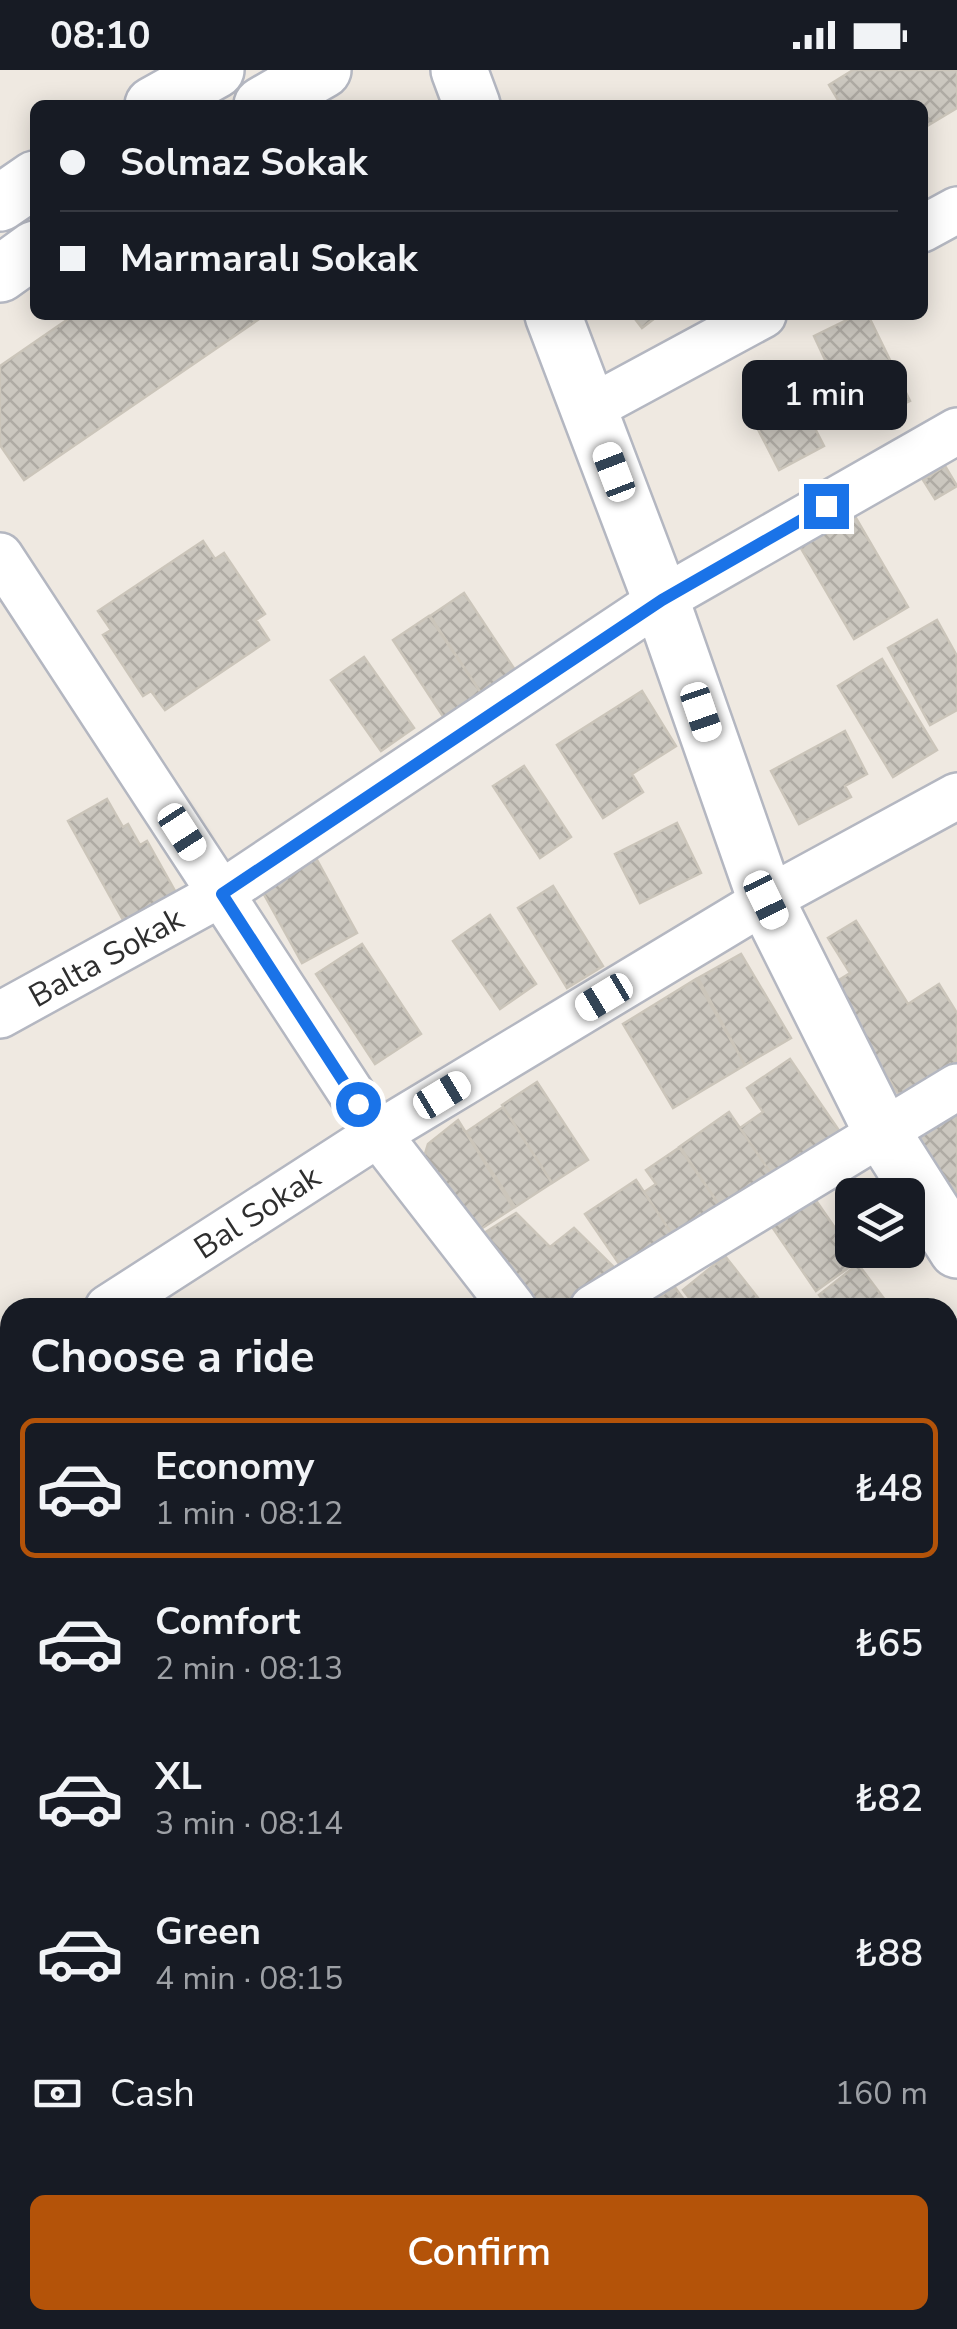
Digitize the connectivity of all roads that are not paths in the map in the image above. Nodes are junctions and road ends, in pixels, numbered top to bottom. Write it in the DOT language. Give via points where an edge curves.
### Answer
graph roads {
  1 [pos="216,70"];
  2 [pos="323,70"];
  3 [pos="459,70"];
  4 [pos="163,100"];
  5 [pos="271,100"];
  6 [pos="470,100"];
  7 [pos="30,182"];
  8 [pos="0,203"];
  9 [pos="957,210"];
  10 [pos="928,225"];
  11 [pos="30,253"];
  12 [pos="0,274"];
  13 [pos="555,320"];
  14 [pos="754,320"];
  15 [pos="590,409"];
  16 [pos="957,431"];
  17 [pos="0,556"];
  18 [pos="662,600"];
  19 [pos="957,796"];
  20 [pos="222,894"];
  21 [pos="766,900"];
  22 [pos="0,1016"];
  23 [pos="957,1087"];
  24 [pos="882,1132"];
  25 [pos="378,1134"];
  26 [pos="957,1250"];
  27 [pos="124,1298"];
  28 [pos="505,1298"];
  29 [pos="609,1298"];
  1 -- 4 [label="street"];
  2 -- 5 [label="street"];
  3 -- 6 [label="street"];
  7 -- 8 [label="street"];
  9 -- 10 [label="street"];
  11 -- 12 [label="street"];
  13 -- 15 [label="street"];
  14 -- 15 [label="street"];
  15 -- 18 [label="street"];
  16 -- 18 [label="street, Balta Sokak"];
  17 -- 20 [label="street"];
  18 -- 20 [label="street, Balta Sokak"];
  18 -- 21 [label="street"];
  19 -- 21 [label="street, Bal Sokak"];
  20 -- 22 [label="street, Balta Sokak"];
  20 -- 25 [label="street"];
  21 -- 24 [label="street"];
  21 -- 25 [label="street, Bal Sokak"];
  23 -- 24 [label="street"];
  24 -- 26 [label="street"];
  24 -- 29 [label="street"];
  25 -- 27 [label="street, Bal Sokak"];
  25 -- 28 [label="street"];
}
